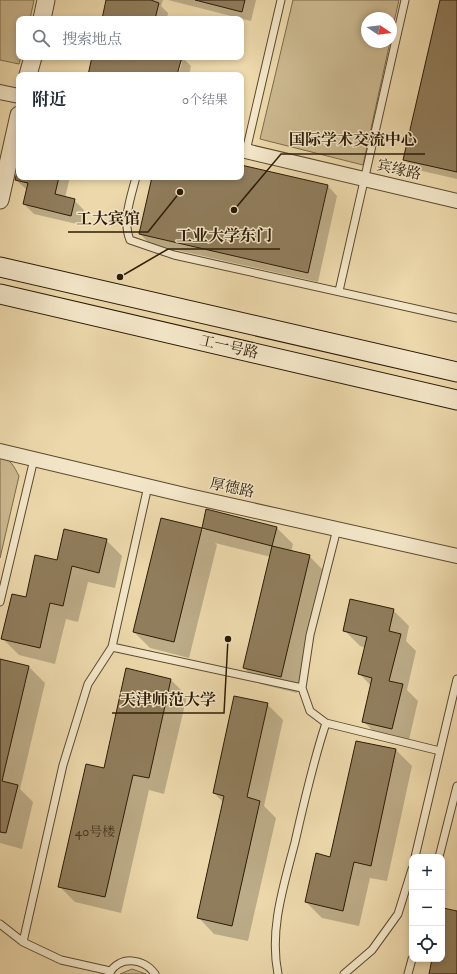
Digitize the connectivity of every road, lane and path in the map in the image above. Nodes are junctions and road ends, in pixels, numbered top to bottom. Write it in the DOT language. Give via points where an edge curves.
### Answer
graph roads {
  1 [pos="46,0"];
  2 [pos="281,0"];
  3 [pos="405,0"];
  4 [pos="43,16"];
  5 [pos="32,60"];
  6 [pos="29,72"];
  7 [pos="0,92"];
  8 [pos="16,95"];
  9 [pos="16,128"];
  10 [pos="244,146"];
  11 [pos="244,150"];
  12 [pos="135,180"];
  13 [pos="365,180"];
  14 [pos="0,200"];
  15 [pos="457,201"];
  16 [pos="0,267"];
  17 [pos="339,291"];
  18 [pos="0,294"];
  19 [pos="457,318"];
  20 [pos="457,372"];
  21 [pos="457,400"];
  22 [pos="0,452"];
  23 [pos="34,460"];
  24 [pos="148,486"];
  25 [pos="337,529"];
  26 [pos="457,556"];
  27 [pos="0,602"];
  28 [pos="112,647"];
  29 [pos="457,679"];
  30 [pos="302,688"];
  31 [pos="326,723"];
  32 [pos="440,751"];
  33 [pos="457,786"];
  34 [pos="416,854"];
  35 [pos="439,854"];
  36 [pos="409,879"];
  37 [pos="0,924"];
  38 [pos="23,942"];
  39 [pos="411,962"];
  40 [pos="109,973"];
  41 [pos="155,974"];
  42 [pos="278,974"];
  43 [pos="344,974"];
  44 [pos="408,974"];
  1 -- 4 [label="street"];
  2 -- 10 [label="lane"];
  3 -- 13 [label="lane"];
  5 -- 6 [label="street"];
  7 -- 8 [label="street"];
  9 -- 14 [label="street"];
  11 -- 13 [label="street, 宾缘路"];
  12 -- 17 [label="lane" via="127,216 127,233 130,240 174,255"];
  13 -- 15 [label="street, 宾缘路"];
  13 -- 17 [label="lane"];
  16 -- 20 [label="main road, 工一号路"];
  17 -- 19 [label="lane"];
  18 -- 21 [label="main road, 工一号路"];
  22 -- 23 [label="street, 厚德路"];
  23 -- 24 [label="street, 厚德路"];
  23 -- 27 [label="lane"];
  24 -- 25 [label="street, 厚德路"];
  24 -- 28 [label="lane"];
  25 -- 26 [label="street, 厚德路"];
  25 -- 30 [label="lane" via="310,635"];
  28 -- 30 [label="lane"];
  28 -- 38 [label="lane" via="88,684 63,765"];
  29 -- 32 [label="lane"];
  30 -- 31 [label="lane" via="310,711"];
  31 -- 32 [label="lane"];
  31 -- 42 [label="lane" via="317,750 277,915 275,957"];
  32 -- 34 [label="lane"];
  33 -- 35 [label="lane"];
  36 -- 43 [label="lane" via="398,914 372,950"];
  37 -- 38 [label="lane"];
  38 -- 40 [label="lane" via="61,960"];
  39 -- 44 [label="lane"];
  40 -- 41 [label="lane" via="122,962 130,961 145,964"];
}
